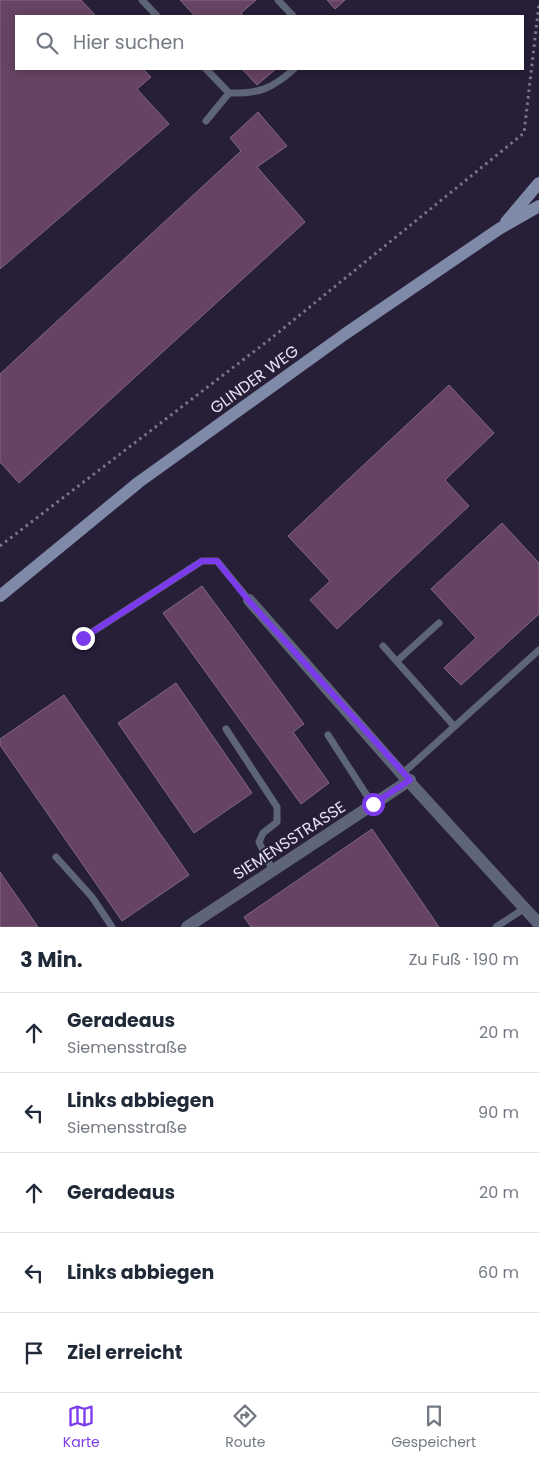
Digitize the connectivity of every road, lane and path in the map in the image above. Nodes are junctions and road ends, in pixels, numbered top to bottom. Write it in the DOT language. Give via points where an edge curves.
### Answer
graph roads {
  1 [pos="142,0"];
  2 [pos="278,0"];
  3 [pos="539,4"];
  4 [pos="156,15"];
  5 [pos="292,15"];
  6 [pos="207,70"];
  7 [pos="293,70"];
  8 [pos="229,94"];
  9 [pos="206,121"];
  10 [pos="539,183"];
  11 [pos="539,206"];
  12 [pos="499,229"];
  13 [pos="0,546"];
  14 [pos="0,596"];
  15 [pos="248,600"];
  16 [pos="439,623"];
  17 [pos="83,638"];
  18 [pos="383,646"];
  19 [pos="539,650"];
  20 [pos="397,661"];
  21 [pos="454,726"];
  22 [pos="226,729"];
  23 [pos="328,735"];
  24 [pos="406,777"];
  25 [pos="373,804"];
  26 [pos="56,858"];
  27 [pos="272,871"];
  28 [pos="525,908"];
  29 [pos="539,924"];
  30 [pos="112,927"];
  31 [pos="187,927"];
  32 [pos="496,927"];
  1 -- 4 [label="lane"];
  2 -- 5 [label="lane"];
  3 -- 13 [label="path" via="524,133 269,340"];
  6 -- 8 [label="lane"];
  7 -- 8 [label="lane" via="278,83 252,94"];
  8 -- 9 [label="lane"];
  10 -- 12 [label="main road"];
  11 -- 12 [label="main road, GLINDER WEG"];
  12 -- 14 [label="main road, GLINDER WEG" via="345,334 139,482"];
  15 -- 17 [label="lane" via="217,561 202,561"];
  15 -- 24 [label="street"];
  16 -- 20 [label="lane"];
  18 -- 20 [label="lane"];
  19 -- 21 [label="lane"];
  20 -- 21 [label="lane"];
  21 -- 24 [label="lane"];
  22 -- 27 [label="lane" via="277,807 277,822 263,833 259,842"];
  23 -- 25 [label="lane"];
  24 -- 25 [label="street, SIEMENSSTRASSE"];
  24 -- 28 [label="street"];
  25 -- 27 [label="street, SIEMENSSTRASSE"];
  26 -- 30 [label="lane" via="92,897"];
  27 -- 31 [label="street, SIEMENSSTRASSE"];
  28 -- 29 [label="street"];
  28 -- 32 [label="lane"];
}
